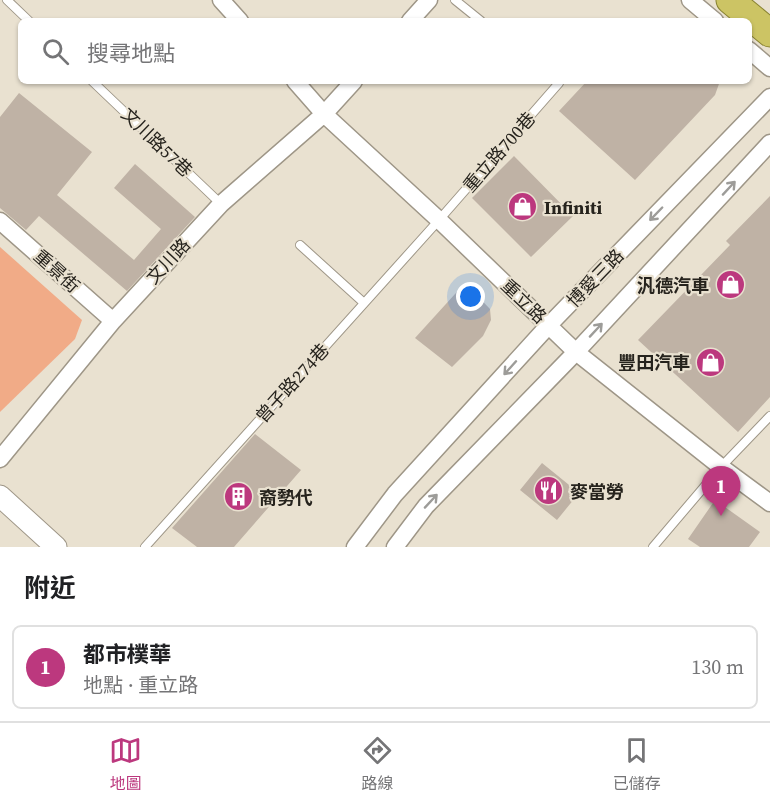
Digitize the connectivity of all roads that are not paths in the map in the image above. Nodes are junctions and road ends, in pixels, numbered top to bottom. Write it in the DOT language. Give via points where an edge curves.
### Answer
graph roads {
  1 [pos="8,0"];
  2 [pos="221,0"];
  3 [pos="429,0"];
  4 [pos="455,0"];
  5 [pos="690,0"];
  6 [pos="730,0"];
  7 [pos="26,18"];
  8 [pos="237,18"];
  9 [pos="413,18"];
  10 [pos="477,18"];
  11 [pos="711,18"];
  12 [pos="752,18"];
  13 [pos="752,18"];
  14 [pos="770,33"];
  15 [pos="752,53"];
  16 [pos="770,68"];
  17 [pos="95,84"];
  18 [pos="297,84"];
  19 [pos="351,84"];
  20 [pos="556,84"];
  21 [pos="770,97"];
  22 [pos="324,114"];
  23 [pos="770,143"];
  24 [pos="221,204"];
  25 [pos="439,220"];
  26 [pos="0,221"];
  27 [pos="300,245"];
  28 [pos="364,303"];
  29 [pos="113,321"];
  30 [pos="549,325"];
  31 [pos="576,352"];
  32 [pos="770,416"];
  33 [pos="0,459"];
  34 [pos="721,467"];
  35 [pos="0,496"];
  36 [pos="770,503"];
  37 [pos="56,547"];
  38 [pos="145,547"];
  39 [pos="355,547"];
  40 [pos="395,547"];
  41 [pos="653,547"];
  1 -- 7 [label="lane"];
  2 -- 8 [label="street"];
  3 -- 9 [label="street"];
  4 -- 10 [label="lane"];
  5 -- 11 [label="street"];
  6 -- 12 [label="highway"];
  13 -- 14 [label="highway"];
  15 -- 16 [label="street"];
  17 -- 24 [label="lane, 文川路57巷"];
  18 -- 22 [label="street, 重立路"];
  19 -- 22 [label="street, 文川路"];
  20 -- 25 [label="lane, 重立路700巷"];
  21 -- 30 [label="street, 博愛三路, one-way"];
  22 -- 24 [label="street, 文川路"];
  22 -- 25 [label="street, 重立路"];
  31 -- 23 [label="street, 博愛三路, one-way"];
  24 -- 29 [label="street, 文川路"];
  25 -- 28 [label="lane, 曾子路274巷"];
  25 -- 30 [label="street, 重立路"];
  26 -- 29 [label="street, 重景街"];
  27 -- 28 [label="lane"];
  28 -- 38 [label="lane, 曾子路274巷"];
  29 -- 33 [label="street, 文川路"];
  30 -- 31 [label="street, 重立路"];
  30 -- 39 [label="street, 博愛三路, one-way" via="395,494"];
  31 -- 34 [label="street, 重立路"];
  40 -- 31 [label="street, 博愛三路, one-way" via="426,506"];
  32 -- 34 [label="lane"];
  34 -- 36 [label="street, 重立路"];
  34 -- 41 [label="lane"];
  35 -- 37 [label="street"];
}
